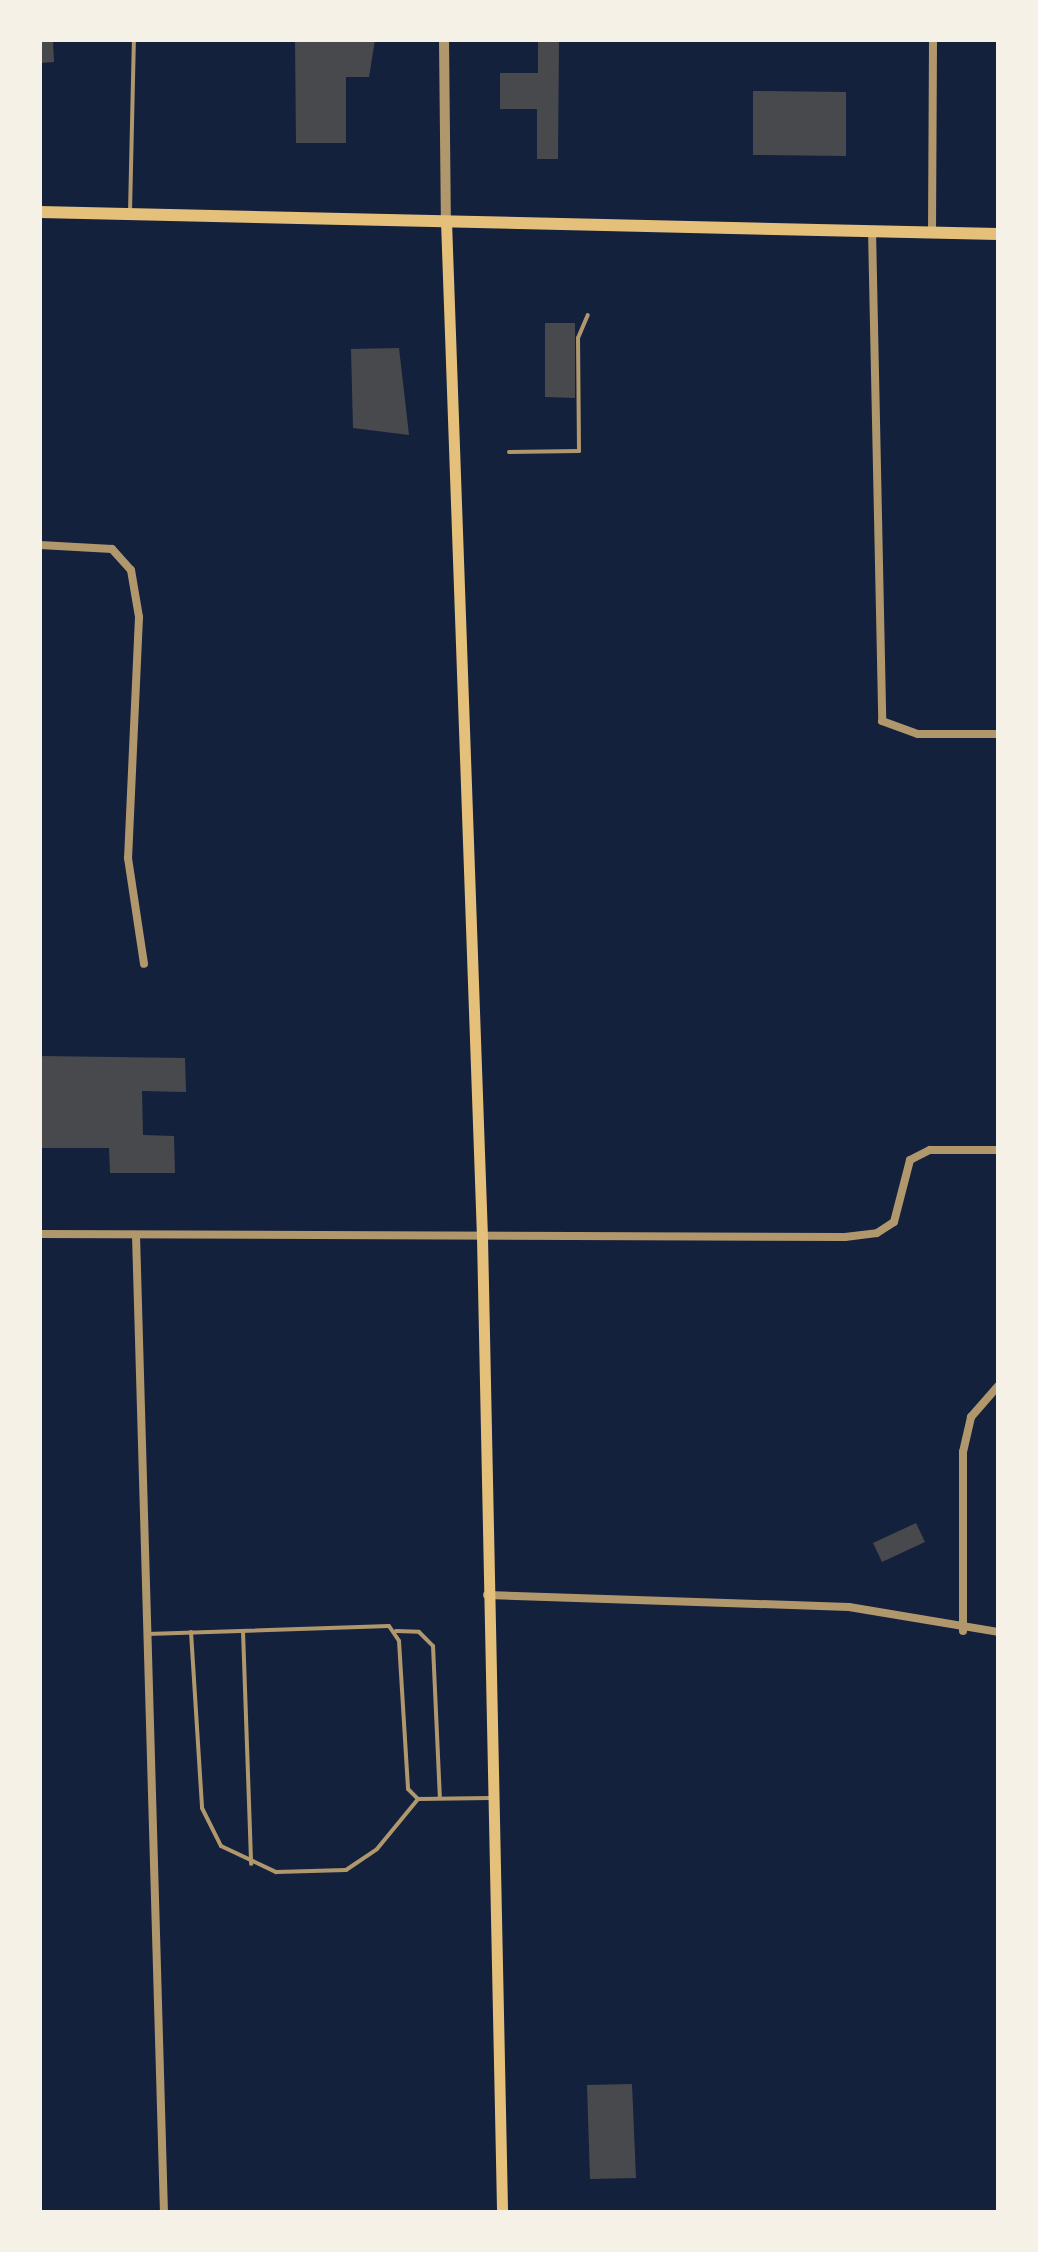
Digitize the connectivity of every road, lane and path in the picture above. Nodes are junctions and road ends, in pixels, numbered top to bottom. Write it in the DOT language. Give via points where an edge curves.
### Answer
graph roads {
  1 [pos="134,40"];
  2 [pos="444,40"];
  3 [pos="933,40"];
  4 [pos="40,212"];
  5 [pos="130,214"];
  6 [pos="446,221"];
  7 [pos="872,230"];
  8 [pos="932,232"];
  9 [pos="998,234"];
  10 [pos="588,315"];
  11 [pos="509,452"];
  12 [pos="40,545"];
  13 [pos="998,734"];
  14 [pos="144,964"];
  15 [pos="998,1150"];
  16 [pos="40,1234"];
  17 [pos="136,1235"];
  18 [pos="482,1237"];
  19 [pos="998,1386"];
  20 [pos="487,1595"];
  21 [pos="243,1631"];
  22 [pos="396,1631"];
  23 [pos="963,1631"];
  24 [pos="191,1632"];
  25 [pos="998,1632"];
  26 [pos="147,1634"];
  27 [pos="440,1798"];
  28 [pos="492,1798"];
  29 [pos="418,1799"];
  30 [pos="251,1865"];
  31 [pos="164,2212"];
  32 [pos="502,2212"];
  1 -- 5 [label="lane"];
  2 -- 6 [label="street"];
  3 -- 8 [label="street"];
  4 -- 5 [label="main road"];
  5 -- 6 [label="main road"];
  6 -- 7 [label="main road"];
  6 -- 18 [label="main road"];
  7 -- 8 [label="main road"];
  7 -- 13 [label="street" via="882,721 918,734"];
  8 -- 9 [label="main road"];
  10 -- 11 [label="lane" via="578,338 579,451"];
  12 -- 14 [label="street" via="112,549 131,570 139,617 128,858"];
  15 -- 18 [label="street" via="930,1150 910,1160 894,1222 877,1233"];
  16 -- 17 [label="street"];
  17 -- 18 [label="street"];
  17 -- 26 [label="street"];
  18 -- 20 [label="main road"];
  19 -- 23 [label="street" via="971,1417 963,1452"];
  20 -- 23 [label="street" via="849,1607"];
  20 -- 28 [label="main road"];
  21 -- 22 [label="lane"];
  21 -- 24 [label="lane"];
  21 -- 30 [label="lane"];
  22 -- 27 [label="lane" via="419,1632 433,1646"];
  22 -- 29 [label="lane" via="404,1770"];
  23 -- 25 [label="street"];
  24 -- 26 [label="lane"];
  24 -- 30 [label="lane" via="202,1808 221,1846"];
  26 -- 31 [label="street"];
  27 -- 28 [label="lane"];
  27 -- 29 [label="lane"];
  28 -- 32 [label="main road"];
  29 -- 30 [label="lane" via="377,1849 346,1870 315,1875"];
}
